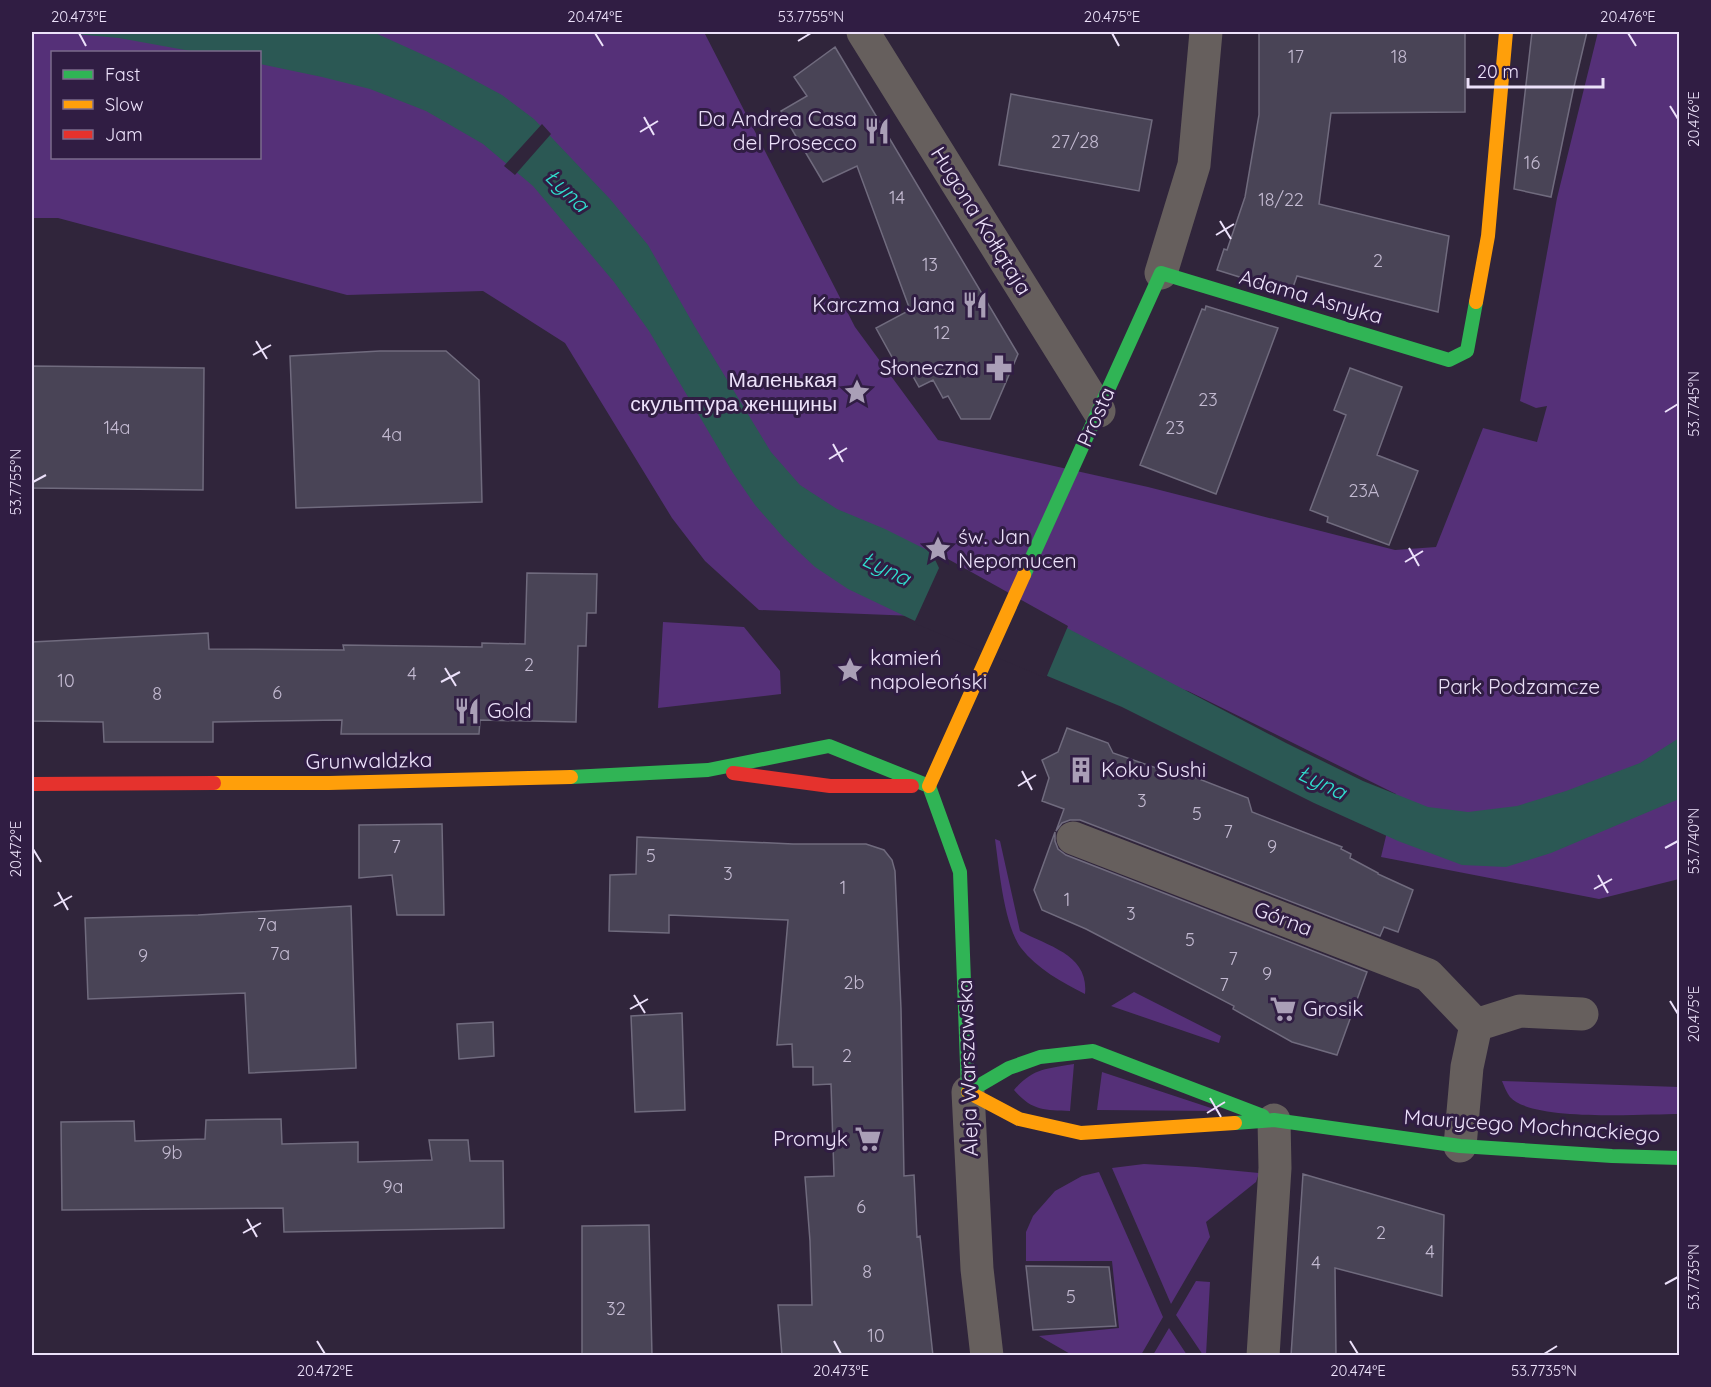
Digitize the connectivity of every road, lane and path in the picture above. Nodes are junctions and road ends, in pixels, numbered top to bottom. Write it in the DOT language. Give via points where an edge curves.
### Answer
graph roads {
  1 [pos="863,32"];
  2 [pos="1206,32"];
  3 [pos="1506,32"];
  4 [pos="1161,273"];
  5 [pos="1099,411"];
  6 [pos="708,770"];
  7 [pos="32,784"];
  8 [pos="929,786"];
  9 [pos="1073,838"];
  10 [pos="1582,1014"];
  11 [pos="1476,1025"];
  12 [pos="968,1092"];
  13 [pos="1274,1120"];
  14 [pos="1460,1146"];
  15 [pos="1680,1158"];
  16 [pos="987,1356"];
  17 [pos="1263,1356"];
  1 -- 5 [label="street, Hugona Kołłątaja"];
  2 -- 4 [label="street, Prosta" via="1194,165"];
  3 -- 4 [label="street, Adama Asnyka" via="1488,236 1467,351 1449,360"];
  4 -- 5 [label="street, Prosta"];
  5 -- 8 [label="street, Prosta"];
  6 -- 7 [label="street, Grunwaldzka" via="329,783"];
  6 -- 8 [label="street, Grunwaldzka" via="830,786"];
  6 -- 8 [label="street, Grunwaldzka" via="829,746"];
  8 -- 12 [label="street, Aleja Warszawska" via="960,872"];
  9 -- 11 [label="street, Górna" via="1428,975"];
  10 -- 11 [label="street" via="1520,1011"];
  11 -- 14 [label="street" via="1467,1067"];
  12 -- 13 [label="street, Maurycego Mochnackiego" via="1019,1119 1081,1133"];
  12 -- 13 [label="street, Maurycego Mochnackiego" via="1009,1068 1040,1057 1093,1051"];
  12 -- 16 [label="street, Aleja Warszawska" via="977,1269"];
  13 -- 14 [label="street, Maurycego Mochnackiego"];
  13 -- 17 [label="street" via="1275,1168"];
  14 -- 15 [label="street, Maurycego Mochnackiego"];
}
